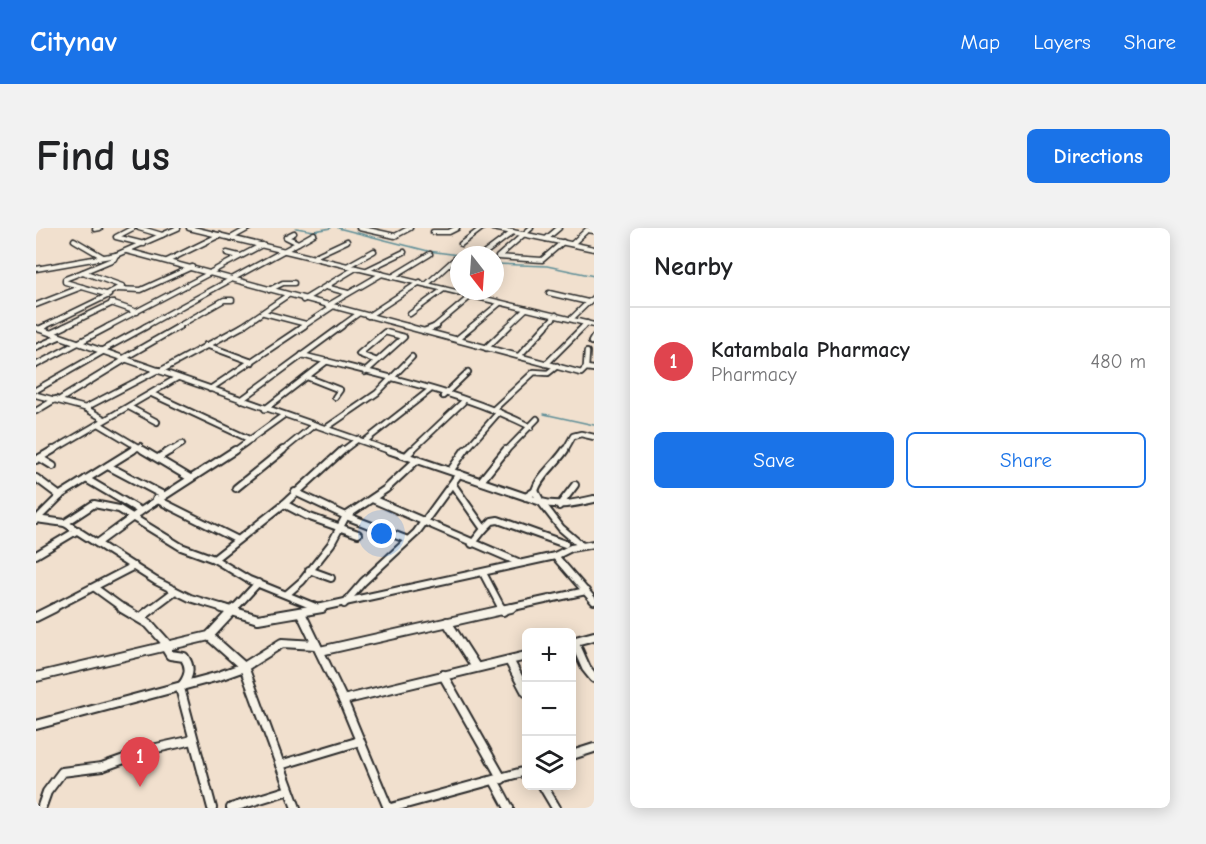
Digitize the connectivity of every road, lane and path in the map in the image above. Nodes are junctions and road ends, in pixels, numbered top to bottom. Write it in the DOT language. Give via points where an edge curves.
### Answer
graph roads {
  1 [pos="100,228"];
  2 [pos="133,228"];
  3 [pos="139,228"];
  4 [pos="178,228"];
  5 [pos="189,228"];
  6 [pos="213,228"];
  7 [pos="249,228"];
  8 [pos="359,228"];
  9 [pos="385,228"];
  10 [pos="410,228"];
  11 [pos="457,228"];
  12 [pos="482,228"];
  13 [pos="493,228"];
  14 [pos="531,228"];
  15 [pos="559,228"];
  16 [pos="95,229"];
  17 [pos="499,229"];
  18 [pos="589,229"];
  19 [pos="436,230"];
  20 [pos="594,231"];
  21 [pos="205,232"];
  22 [pos="378,232"];
  23 [pos="513,232"];
  24 [pos="294,233"];
  25 [pos="314,234"];
  26 [pos="220,235"];
  27 [pos="523,235"];
  28 [pos="162,236"];
  29 [pos="231,238"];
  30 [pos="546,239"];
  31 [pos="74,240"];
  32 [pos="347,241"];
  33 [pos="563,242"];
  34 [pos="298,243"];
  35 [pos="144,244"];
  36 [pos="461,244"];
  37 [pos="573,244"];
  38 [pos="262,245"];
  39 [pos="494,246"];
  40 [pos="594,249"];
  41 [pos="285,250"];
  42 [pos="127,251"];
  43 [pos="374,251"];
  44 [pos="404,252"];
  45 [pos="227,253"];
  46 [pos="430,254"];
  47 [pos="116,255"];
  48 [pos="239,256"];
  49 [pos="315,256"];
  50 [pos="104,257"];
  51 [pos="167,261"];
  52 [pos="450,263"];
  53 [pos="347,266"];
  54 [pos="192,267"];
  55 [pos="357,268"];
  56 [pos="36,269"];
  57 [pos="366,270"];
  58 [pos="83,272"];
  59 [pos="211,272"];
  60 [pos="382,274"];
  61 [pos="392,276"];
  62 [pos="233,278"];
  63 [pos="294,282"];
  64 [pos="420,282"];
  65 [pos="427,284"];
  66 [pos="328,285"];
  67 [pos="82,287"];
  68 [pos="322,288"];
  69 [pos="117,289"];
  70 [pos="334,289"];
  71 [pos="444,289"];
  72 [pos="269,290"];
  73 [pos="450,291"];
  74 [pos="348,293"];
  75 [pos="549,293"];
  76 [pos="107,294"];
  77 [pos="288,295"];
  78 [pos="594,297"];
  79 [pos="99,300"];
  80 [pos="232,300"];
  81 [pos="303,300"];
  82 [pos="466,300"];
  83 [pos="488,300"];
  84 [pos="588,302"];
  85 [pos="113,303"];
  86 [pos="500,303"];
  87 [pos="36,305"];
  88 [pos="329,307"];
  89 [pos="526,309"];
  90 [pos="136,312"];
  91 [pos="264,313"];
  92 [pos="358,314"];
  93 [pos="410,314"];
  94 [pos="556,315"];
  95 [pos="368,316"];
  96 [pos="570,319"];
  97 [pos="587,323"];
  98 [pos="306,324"];
  99 [pos="594,325"];
  100 [pos="38,328"];
  101 [pos="421,332"];
  102 [pos="51,333"];
  103 [pos="59,337"];
  104 [pos="457,339"];
  105 [pos="79,343"];
  106 [pos="206,345"];
  107 [pos="36,348"];
  108 [pos="486,348"];
  109 [pos="101,352"];
  110 [pos="587,352"];
  111 [pos="302,355"];
  112 [pos="519,356"];
  113 [pos="412,357"];
  114 [pos="125,359"];
  115 [pos="377,361"];
  116 [pos="252,362"];
  117 [pos="327,362"];
  118 [pos="546,364"];
  119 [pos="36,365"];
  120 [pos="557,366"];
  121 [pos="586,368"];
  122 [pos="594,369"];
  123 [pos="159,370"];
  124 [pos="365,372"];
  125 [pos="468,372"];
  126 [pos="307,377"];
  127 [pos="177,378"];
  128 [pos="390,378"];
  129 [pos="210,389"];
  130 [pos="36,390"];
  131 [pos="430,390"];
  132 [pos="152,394"];
  133 [pos="36,395"];
  134 [pos="443,396"];
  135 [pos="335,397"];
  136 [pos="58,400"];
  137 [pos="242,400"];
  138 [pos="463,402"];
  139 [pos="129,407"];
  140 [pos="85,408"];
  141 [pos="265,409"];
  142 [pos="36,411"];
  143 [pos="496,411"];
  144 [pos="284,415"];
  145 [pos="537,419"];
  146 [pos="101,422"];
  147 [pos="157,422"];
  148 [pos="314,425"];
  149 [pos="531,427"];
  150 [pos="326,428"];
  151 [pos="594,437"];
  152 [pos="251,440"];
  153 [pos="361,440"];
  154 [pos="182,444"];
  155 [pos="140,446"];
  156 [pos="407,455"];
  157 [pos="158,458"];
  158 [pos="38,459"];
  159 [pos="418,459"];
  160 [pos="53,466"];
  161 [pos="108,466"];
  162 [pos="451,470"];
  163 [pos="459,474"];
  164 [pos="36,478"];
  165 [pos="86,478"];
  166 [pos="190,478"];
  167 [pos="481,481"];
  168 [pos="453,485"];
  169 [pos="575,485"];
  170 [pos="236,488"];
  171 [pos="534,491"];
  172 [pos="295,492"];
  173 [pos="163,495"];
  174 [pos="60,496"];
  175 [pos="526,497"];
  176 [pos="156,499"];
  177 [pos="372,499"];
  178 [pos="594,499"];
  179 [pos="541,502"];
  180 [pos="284,504"];
  181 [pos="559,506"];
  182 [pos="140,510"];
  183 [pos="132,515"];
  184 [pos="346,516"];
  185 [pos="36,519"];
  186 [pos="65,523"];
  187 [pos="424,523"];
  188 [pos="339,526"];
  189 [pos="561,528"];
  190 [pos="484,529"];
  191 [pos="78,530"];
  192 [pos="358,534"];
  193 [pos="236,539"];
  194 [pos="408,540"];
  195 [pos="99,542"];
  196 [pos="472,544"];
  197 [pos="565,544"];
  198 [pos="594,544"];
  199 [pos="582,546"];
  200 [pos="36,555"];
  201 [pos="559,555"];
  202 [pos="214,559"];
  203 [pos="519,562"];
  204 [pos="134,566"];
  205 [pos="309,570"];
  206 [pos="483,573"];
  207 [pos="331,578"];
  208 [pos="258,584"];
  209 [pos="95,588"];
  210 [pos="176,591"];
  211 [pos="586,591"];
  212 [pos="287,594"];
  213 [pos="594,601"];
  214 [pos="344,604"];
  215 [pos="318,608"];
  216 [pos="503,611"];
  217 [pos="231,613"];
  218 [pos="301,613"];
  219 [pos="36,617"];
  220 [pos="140,618"];
  221 [pos="447,622"];
  222 [pos="209,636"];
  223 [pos="594,636"];
  224 [pos="576,640"];
  225 [pos="165,645"];
  226 [pos="576,647"];
  227 [pos="318,648"];
  228 [pos="522,658"];
  229 [pos="510,662"];
  230 [pos="244,667"];
  231 [pos="476,667"];
  232 [pos="443,675"];
  233 [pos="36,677"];
  234 [pos="594,678"];
  235 [pos="522,684"];
  236 [pos="180,688"];
  237 [pos="343,700"];
  238 [pos="36,725"];
  239 [pos="193,740"];
  240 [pos="360,741"];
  241 [pos="594,748"];
  242 [pos="576,754"];
  243 [pos="280,765"];
  244 [pos="522,772"];
  245 [pos="498,780"];
  246 [pos="290,790"];
  247 [pos="545,790"];
  248 [pos="41,806"];
  249 [pos="212,808"];
  250 [pos="231,808"];
  251 [pos="296,808"];
  252 [pos="389,808"];
  253 [pos="509,808"];
  254 [pos="556,808"];
  1 -- 16 [label="street"];
  2 -- 35 [label="street" via="116,237"];
  3 -- 28 [label="street"];
  4 -- 28 [label="street"];
  5 -- 21 [label="street"];
  6 -- 21 [label="street"];
  7 -- 29 [label="street"];
  8 -- 22 [label="street"];
  9 -- 22 [label="street"];
  10 -- 22 [label="street" via="395,236"];
  11 -- 19 [label="street" via="449,232"];
  12 -- 36 [label="street"];
  13 -- 17 [label="street"];
  14 -- 27 [label="street"];
  15 -- 30 [label="street"];
  17 -- 23 [label="street"];
  18 -- 20 [label="street"];
  18 -- 37 [label="street"];
  21 -- 26 [label="street"];
  23 -- 27 [label="street"];
  23 -- 39 [label="street"];
  24 -- 34 [label="street" via="286,238"];
  25 -- 34 [label="street"];
  26 -- 29 [label="street"];
  26 -- 51 [label="street"];
  27 -- 30 [label="street"];
  27 -- 33 [label="street" via="498,257 542,260"];
  28 -- 35 [label="street"];
  29 -- 38 [label="street"];
  30 -- 33 [label="street"];
  31 -- 50 [label="street"];
  32 -- 49 [label="street"];
  33 -- 37 [label="street"];
  34 -- 41 [label="street"];
  35 -- 42 [label="street"];
  37 -- 40 [label="street"];
  38 -- 41 [label="street"];
  38 -- 48 [label="street"];
  41 -- 49 [label="street"];
  41 -- 62 [label="street"];
  42 -- 47 [label="street"];
  42 -- 51 [label="street"];
  43 -- 53 [label="street"];
  44 -- 57 [label="street"];
  45 -- 48 [label="street"];
  46 -- 61 [label="street"];
  47 -- 50 [label="street"];
  47 -- 58 [label="street"];
  48 -- 59 [label="street"];
  49 -- 53 [label="street"];
  50 -- 56 [label="street"];
  51 -- 54 [label="street"];
  52 -- 65 [label="street"];
  53 -- 55 [label="street"];
  54 -- 59 [label="street"];
  54 -- 69 [label="street" via="141,290"];
  55 -- 57 [label="street"];
  55 -- 66 [label="street"];
  57 -- 60 [label="street"];
  58 -- 67 [label="street" via="64,279"];
  58 -- 69 [label="street" via="122,285"];
  59 -- 62 [label="street"];
  59 -- 90 [label="street"];
  60 -- 61 [label="street"];
  60 -- 74 [label="street"];
  61 -- 64 [label="street"];
  62 -- 72 [label="street"];
  62 -- 109 [label="street"];
  63 -- 72 [label="street"];
  64 -- 65 [label="street"];
  64 -- 95 [label="street"];
  65 -- 71 [label="street"];
  66 -- 68 [label="street"];
  66 -- 70 [label="street"];
  67 -- 76 [label="street"];
  67 -- 87 [label="street"];
  68 -- 70 [label="street"];
  68 -- 81 [label="street"];
  69 -- 76 [label="street"];
  70 -- 74 [label="street"];
  71 -- 73 [label="street"];
  71 -- 93 [label="street"];
  72 -- 77 [label="street"];
  74 -- 88 [label="street"];
  75 -- 84 [label="street"];
  76 -- 79 [label="street"];
  77 -- 81 [label="street"];
  77 -- 91 [label="street"];
  78 -- 84 [label="street"];
  79 -- 85 [label="street"];
  79 -- 100 [label="street"];
  80 -- 114 [label="street" via="224,300"];
  81 -- 88 [label="street"];
  82 -- 101 [label="street" via="436,326"];
  83 -- 86 [label="street"];
  84 -- 96 [label="street"];
  85 -- 90 [label="street"];
  85 -- 102 [label="street"];
  86 -- 89 [label="street"];
  86 -- 104 [label="street"];
  88 -- 92 [label="street"];
  88 -- 98 [label="street"];
  89 -- 94 [label="street"];
  89 -- 108 [label="street"];
  90 -- 105 [label="street"];
  91 -- 98 [label="street"];
  91 -- 106 [label="street"];
  92 -- 95 [label="street"];
  92 -- 111 [label="street"];
  94 -- 96 [label="street"];
  94 -- 112 [label="street"];
  95 -- 101 [label="street"];
  96 -- 97 [label="street"];
  97 -- 99 [label="street"];
  97 -- 118 [label="street"];
  98 -- 116 [label="street"];
  100 -- 102 [label="street"];
  101 -- 104 [label="street"];
  102 -- 103 [label="street"];
  103 -- 105 [label="street"];
  103 -- 107 [label="street"];
  104 -- 108 [label="street"];
  105 -- 109 [label="street"];
  105 -- 119 [label="street"];
  106 -- 116 [label="street"];
  106 -- 123 [label="street"];
  108 -- 112 [label="street"];
  109 -- 114 [label="street"];
  109 -- 130 [label="street"];
  110 -- 121 [label="street"];
  111 -- 117 [label="street"];
  111 -- 137 [label="street"];
  112 -- 118 [label="street"];
  113 -- 128 [label="street"];
  114 -- 123 [label="street"];
  114 -- 136 [label="street"];
  115 -- 115 [label="street" via="359,354 385,332 404,337"];
  115 -- 124 [label="street"];
  116 -- 129 [label="street"];
  117 -- 124 [label="street"];
  117 -- 126 [label="street"];
  118 -- 120 [label="street"];
  120 -- 121 [label="street" via="581,373"];
  120 -- 143 [label="street" via="548,373 534,372"];
  121 -- 122 [label="street"];
  123 -- 127 [label="street"];
  123 -- 140 [label="street"];
  124 -- 128 [label="street"];
  125 -- 134 [label="street"];
  126 -- 135 [label="street" via="340,390"];
  126 -- 141 [label="street"];
  127 -- 129 [label="street"];
  127 -- 132 [label="street"];
  128 -- 131 [label="street"];
  128 -- 150 [label="street" via="377,393"];
  129 -- 137 [label="street"];
  131 -- 134 [label="street"];
  131 -- 153 [label="street"];
  132 -- 139 [label="street"];
  132 -- 152 [label="street"];
  133 -- 136 [label="street"];
  134 -- 138 [label="street"];
  136 -- 140 [label="street"];
  136 -- 142 [label="street"];
  137 -- 141 [label="street"];
  138 -- 143 [label="street"];
  138 -- 156 [label="street"];
  139 -- 146 [label="street"];
  139 -- 147 [label="street"];
  140 -- 146 [label="street"];
  141 -- 144 [label="street"];
  143 -- 149 [label="street"];
  143 -- 162 [label="street"];
  144 -- 148 [label="street"];
  144 -- 152 [label="street"];
  145 -- 149 [label="street"];
  146 -- 155 [label="street"];
  146 -- 158 [label="street"];
  148 -- 150 [label="street"];
  148 -- 170 [label="street"];
  149 -- 167 [label="street"];
  150 -- 153 [label="street"];
  151 -- 171 [label="street" via="573,435"];
  152 -- 166 [label="street"];
  153 -- 156 [label="street"];
  153 -- 172 [label="street"];
  154 -- 157 [label="street"];
  155 -- 157 [label="street"];
  155 -- 161 [label="street"];
  156 -- 159 [label="street"];
  157 -- 166 [label="street"];
  158 -- 160 [label="street"];
  159 -- 162 [label="street"];
  159 -- 177 [label="street"];
  161 -- 165 [label="street"];
  161 -- 173 [label="street"];
  162 -- 163 [label="street"];
  163 -- 167 [label="street"];
  163 -- 168 [label="street"];
  164 -- 174 [label="street"];
  165 -- 174 [label="street"];
  165 -- 182 [label="street"];
  166 -- 173 [label="street"];
  167 -- 175 [label="street"];
  168 -- 187 [label="street"];
  168 -- 190 [label="street"];
  169 -- 181 [label="street"];
  171 -- 175 [label="street"];
  171 -- 179 [label="street"];
  172 -- 180 [label="street"];
  172 -- 184 [label="street"];
  173 -- 176 [label="street"];
  174 -- 185 [label="street"];
  175 -- 179 [label="street"];
  176 -- 182 [label="street"];
  176 -- 193 [label="street"];
  177 -- 184 [label="street"];
  177 -- 187 [label="street"];
  178 -- 181 [label="street"];
  179 -- 181 [label="street"];
  179 -- 189 [label="street"];
  180 -- 188 [label="street"];
  180 -- 193 [label="street"];
  182 -- 183 [label="street"];
  183 -- 186 [label="street" via="96,503"];
  183 -- 195 [label="street"];
  183 -- 202 [label="street" via="181,548"];
  184 -- 188 [label="street"];
  184 -- 194 [label="street"];
  185 -- 186 [label="street"];
  186 -- 191 [label="street"];
  187 -- 194 [label="street"];
  187 -- 196 [label="street"];
  188 -- 192 [label="street"];
  188 -- 205 [label="street" via="331,544"];
  189 -- 197 [label="street"];
  189 -- 199 [label="street"];
  190 -- 196 [label="street"];
  190 -- 197 [label="street" via="498,520"];
  191 -- 195 [label="street"];
  191 -- 200 [label="street"];
  193 -- 202 [label="street"];
  194 -- 214 [label="street" via="365,577"];
  195 -- 204 [label="street"];
  196 -- 203 [label="street"];
  197 -- 201 [label="street"];
  198 -- 199 [label="street"];
  199 -- 201 [label="street"];
  201 -- 203 [label="street"];
  201 -- 211 [label="street"];
  202 -- 208 [label="street"];
  203 -- 206 [label="street"];
  204 -- 209 [label="street"];
  204 -- 210 [label="street"];
  205 -- 207 [label="street"];
  205 -- 212 [label="street"];
  206 -- 214 [label="street"];
  206 -- 216 [label="street"];
  208 -- 212 [label="street"];
  208 -- 217 [label="street"];
  209 -- 219 [label="street"];
  209 -- 220 [label="street"];
  210 -- 217 [label="street"];
  210 -- 220 [label="street"];
  211 -- 213 [label="street"];
  211 -- 216 [label="street"];
  212 -- 215 [label="street"];
  214 -- 215 [label="street"];
  215 -- 218 [label="street"];
  216 -- 221 [label="street"];
  217 -- 218 [label="street" via="258,620"];
  217 -- 222 [label="street"];
  218 -- 227 [label="street"];
  220 -- 225 [label="street" via="150,624"];
  221 -- 227 [label="street"];
  221 -- 231 [label="street"];
  222 -- 225 [label="street"];
  222 -- 230 [label="street"];
  223 -- 224 [label="street"];
  225 -- 233 [label="street"];
  225 -- 236 [label="street" via="170,655 187,659 189,670"];
  226 -- 234 [label="street"];
  227 -- 230 [label="street" via="282,643"];
  227 -- 237 [label="street"];
  228 -- 229 [label="street"];
  229 -- 231 [label="street"];
  229 -- 235 [label="street"];
  230 -- 236 [label="street"];
  230 -- 243 [label="street"];
  231 -- 232 [label="street"];
  232 -- 237 [label="street"];
  232 -- 245 [label="street"];
  236 -- 238 [label="street"];
  236 -- 239 [label="street"];
  237 -- 240 [label="street"];
  239 -- 248 [label="street" via="108,765 62,772"];
  239 -- 249 [label="street"];
  240 -- 243 [label="street"];
  240 -- 252 [label="street"];
  241 -- 242 [label="street"];
  243 -- 246 [label="street"];
  244 -- 245 [label="street"];
  245 -- 252 [label="street"];
  245 -- 253 [label="street"];
  246 -- 250 [label="street"];
  246 -- 251 [label="street"];
  247 -- 254 [label="street"];
}
